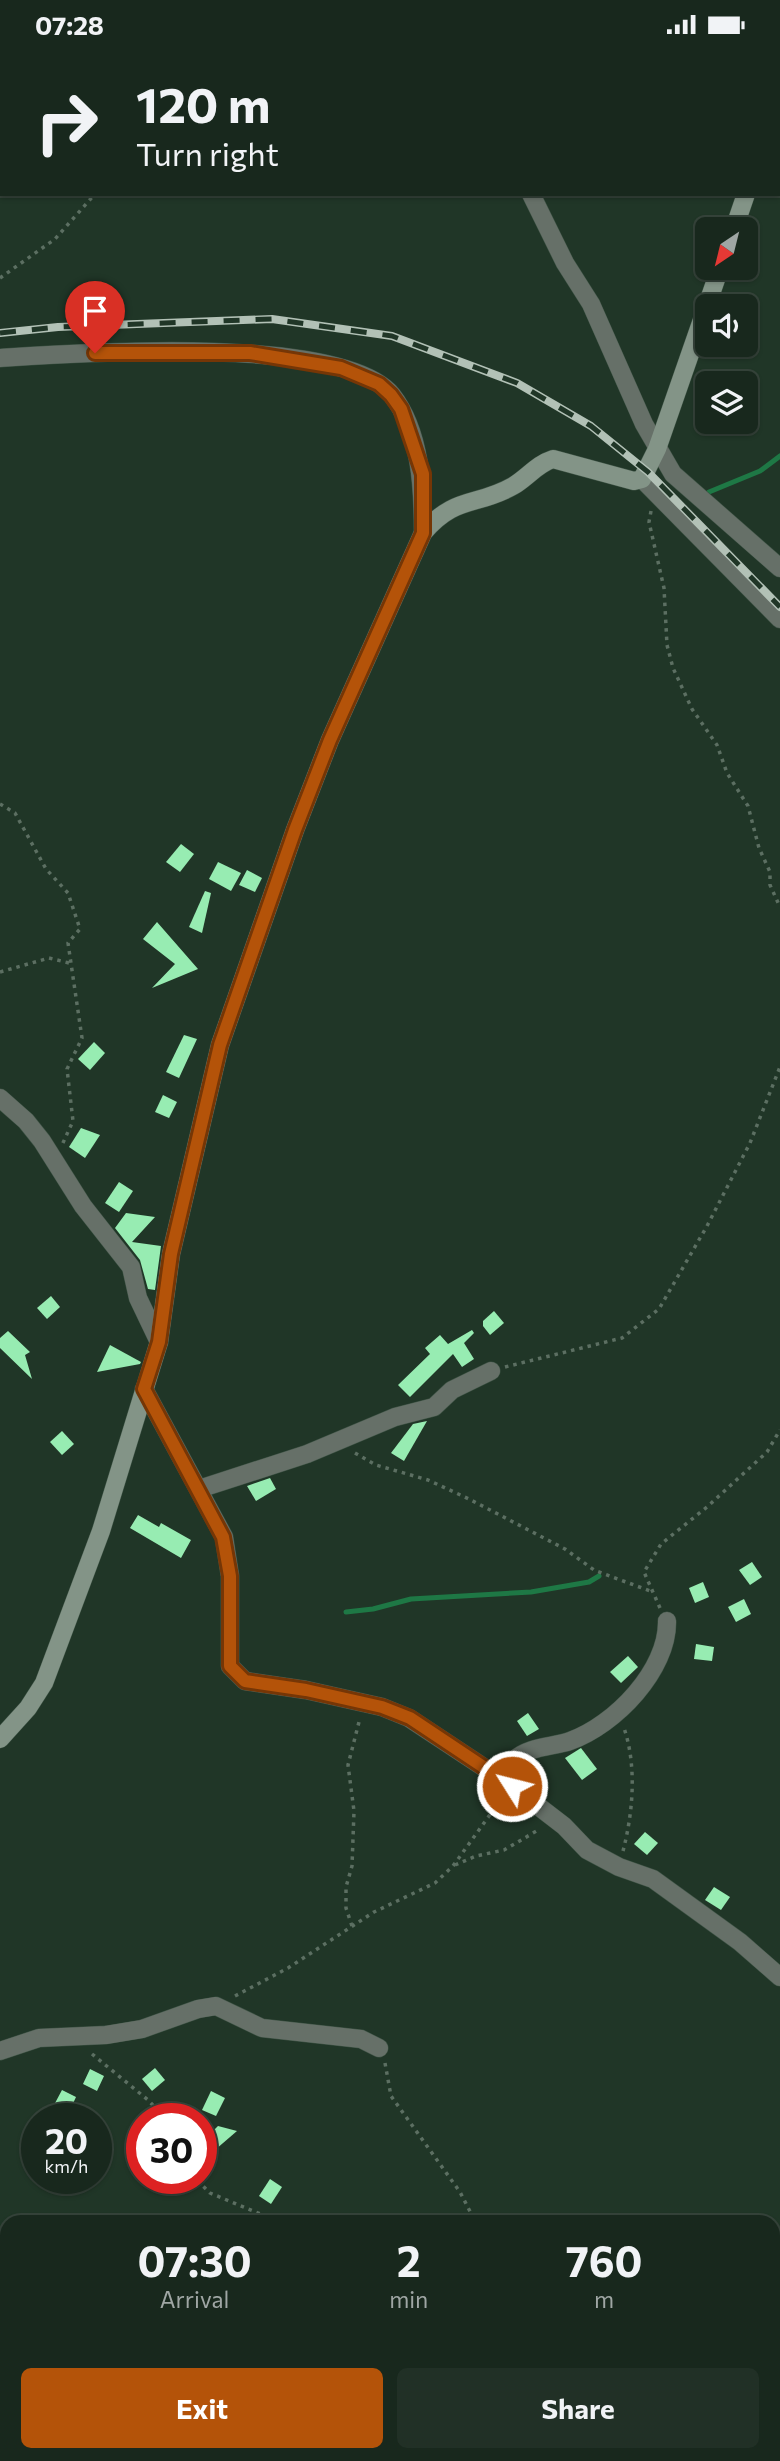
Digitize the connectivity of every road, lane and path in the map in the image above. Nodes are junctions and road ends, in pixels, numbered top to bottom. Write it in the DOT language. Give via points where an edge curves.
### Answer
graph roads {
  1 [pos="93,196"];
  2 [pos="532,196"];
  3 [pos="745,196"];
  4 [pos="738,217"];
  5 [pos="0,278"];
  6 [pos="716,280"];
  7 [pos="0,358"];
  8 [pos="657,449"];
  9 [pos="649,485"];
  10 [pos="423,533"];
  11 [pos="780,568"];
  12 [pos="780,619"];
  13 [pos="0,804"];
  14 [pos="780,907"];
  15 [pos="73,964"];
  16 [pos="0,972"];
  17 [pos="780,1067"];
  18 [pos="0,1098"];
  19 [pos="55,1163"];
  20 [pos="159,1342"];
  21 [pos="491,1371"];
  22 [pos="144,1389"];
  23 [pos="780,1430"];
  24 [pos="336,1443"];
  25 [pos="199,1489"];
  26 [pos="649,1591"];
  27 [pos="667,1621"];
  28 [pos="352,1700"];
  29 [pos="618,1709"];
  30 [pos="0,1739"];
  31 [pos="512,1786"];
  32 [pos="557,1821"];
  33 [pos="453,1866"];
  34 [pos="619,1867"];
  35 [pos="352,1926"];
  36 [pos="780,1977"];
  37 [pos="216,2006"];
  38 [pos="73,2036"];
  39 [pos="379,2048"];
  40 [pos="0,2051"];
  41 [pos="152,2103"];
  42 [pos="212,2194"];
  43 [pos="263,2215"];
  44 [pos="472,2215"];
  1 -- 5 [label="path" via="55,239"];
  2 -- 8 [label="street" via="591,304"];
  3 -- 4 [label="street"];
  6 -- 8 [label="street"];
  7 -- 10 [label="street" via="68,353 250,353 341,368 379,384 401,409 423,474"];
  8 -- 9 [label="street"];
  8 -- 11 [label="street" via="673,474"];
  9 -- 10 [label="street" via="554,459 515,485 446,510"];
  9 -- 12 [label="street"];
  9 -- 14 [label="path" via="649,522 664,588 673,669 748,806"];
  10 -- 20 [label="street" via="330,740 220,1045 171,1254"];
  13 -- 15 [label="path" via="15,813 46,869 68,893 80,929 68,943"];
  15 -- 16 [label="path" via="49,958"];
  15 -- 19 [label="path" via="82,1038 67,1069 73,1121"];
  17 -- 21 [label="path" via="753,1135 707,1226 650,1319 622,1338"];
  18 -- 19 [label="street" via="26,1121"];
  19 -- 20 [label="street" via="131,1267 138,1298"];
  20 -- 22 [label="street"];
  21 -- 24 [label="street" via="452,1390 434,1407 395,1417"];
  22 -- 25 [label="street"];
  22 -- 30 [label="street" via="101,1531 59,1647 28,1708"];
  23 -- 26 [label="path" via="767,1452 661,1544 644,1572"];
  24 -- 25 [label="street"];
  24 -- 26 [label="path" via="376,1465 428,1480 469,1499 565,1549 594,1570"];
  25 -- 28 [label="street" via="226,1550 230,1666 245,1681"];
  26 -- 27 [label="path"];
  27 -- 29 [label="street" via="660,1658"];
  28 -- 31 [label="street" via="410,1718"];
  28 -- 35 [label="path" via="360,1719 348,1765 354,1811 346,1907"];
  29 -- 31 [label="street" via="593,1730 540,1747 514,1761 509,1772"];
  29 -- 34 [label="path" via="630,1745 631,1783 631,1822"];
  31 -- 32 [label="street"];
  31 -- 33 [label="path"];
  32 -- 33 [label="path" via="504,1850"];
  32 -- 34 [label="street" via="587,1850"];
  33 -- 35 [label="path" via="435,1883"];
  34 -- 36 [label="street" via="653,1879"];
  35 -- 37 [label="path" via="288,1968"];
  37 -- 38 [label="street" via="142,2029"];
  37 -- 39 [label="street" via="262,2028 361,2039"];
  38 -- 40 [label="street" via="39,2038"];
  38 -- 41 [label="path"];
  39 -- 44 [label="path" via="391,2096"];
  42 -- 43 [label="path"];
}
